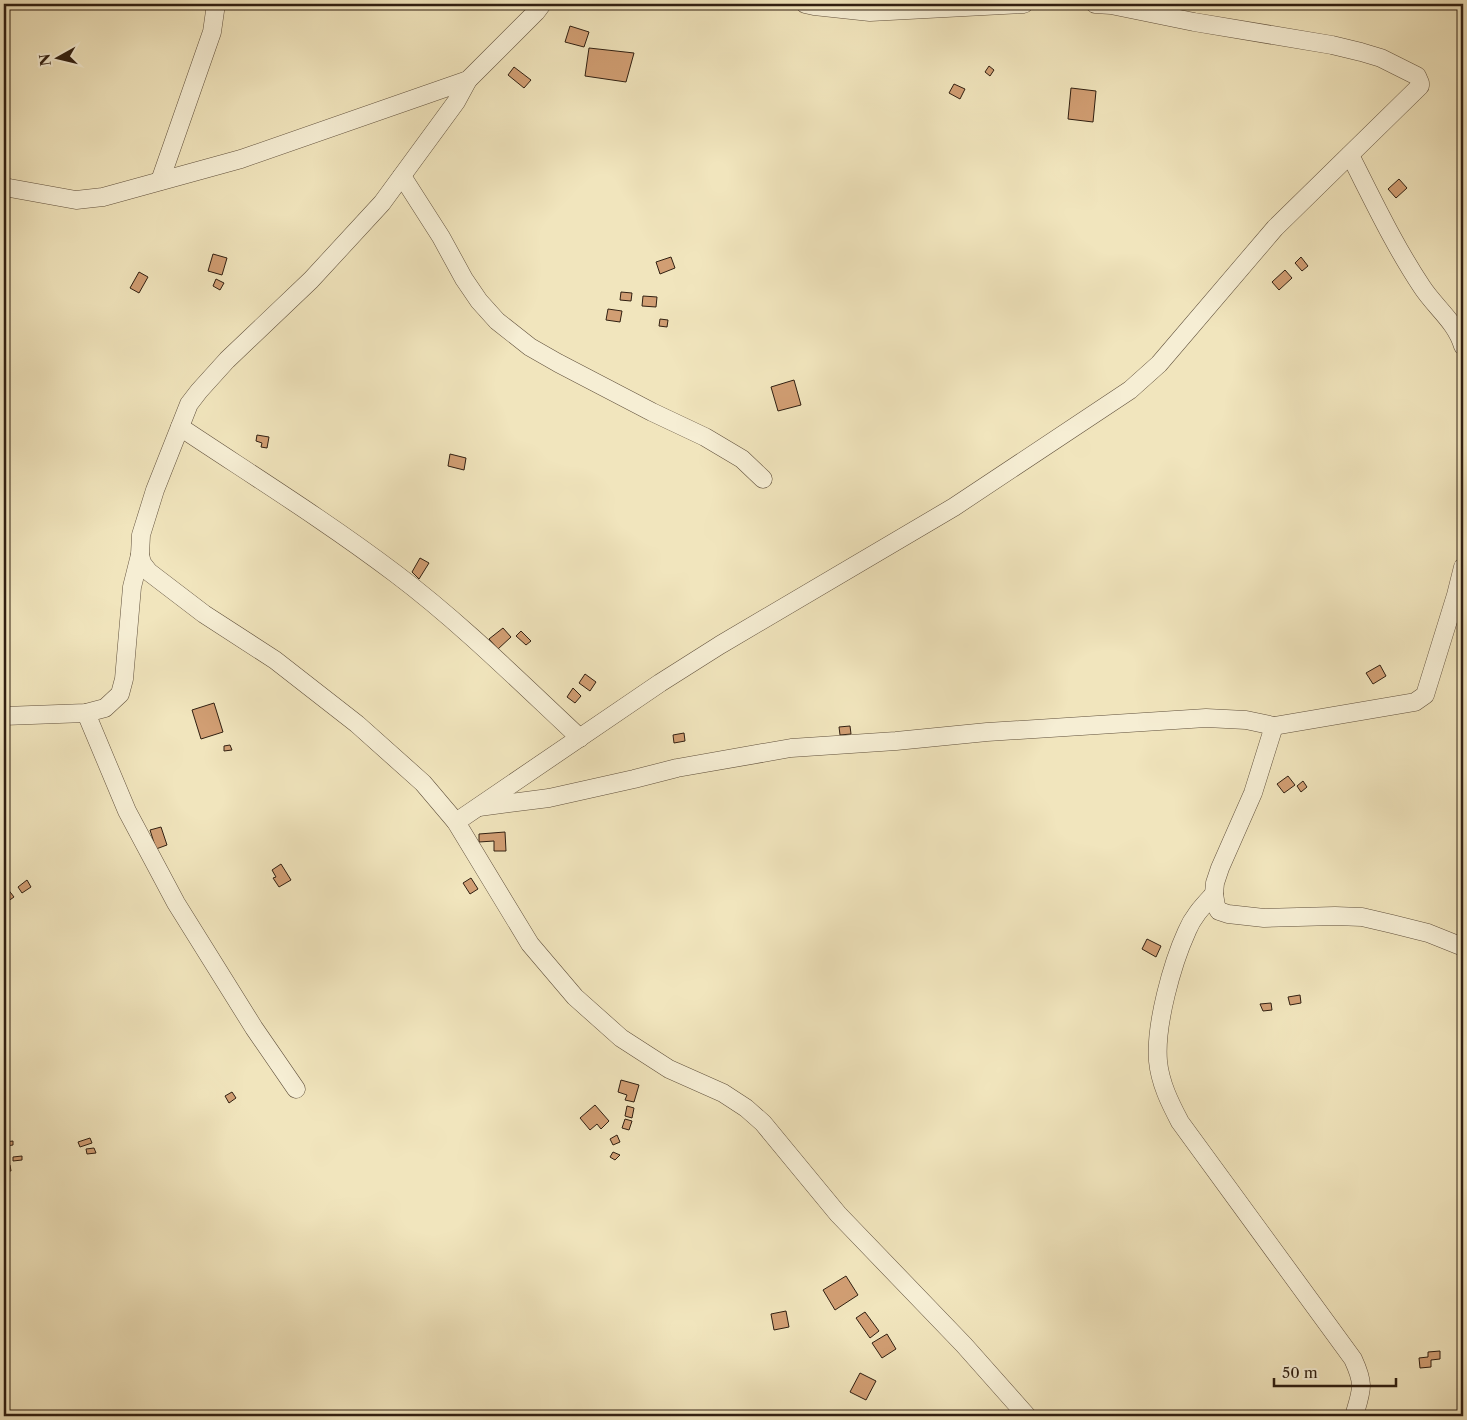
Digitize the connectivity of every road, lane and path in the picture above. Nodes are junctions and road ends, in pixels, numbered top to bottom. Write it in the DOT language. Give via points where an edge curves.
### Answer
graph roads {
  1 [pos="216,4"];
  2 [pos="542,4"];
  3 [pos="805,4"];
  4 [pos="1024,4"];
  5 [pos="1096,4"];
  6 [pos="468,80"];
  7 [pos="1350,155"];
  8 [pos="402,176"];
  9 [pos="160,181"];
  10 [pos="4,187"];
  11 [pos="1463,346"];
  12 [pos="180,427"];
  13 [pos="763,479"];
  14 [pos="140,555"];
  15 [pos="1463,567"];
  16 [pos="86,713"];
  17 [pos="4,716"];
  18 [pos="1274,726"];
  19 [pos="580,738"];
  20 [pos="476,808"];
  21 [pos="456,822"];
  22 [pos="1214,894"];
  23 [pos="1463,947"];
  24 [pos="296,1089"];
  25 [pos="1027,1416"];
  26 [pos="1354,1416"];
  1 -- 9 [label="street" via="212,32"];
  2 -- 6 [label="street"];
  3 -- 4 [label="street" via="870,12"];
  5 -- 7 [label="street" via="1332,45 1381,58 1417,76 1420,86"];
  6 -- 8 [label="street" via="456,102"];
  6 -- 9 [label="street" via="241,159"];
  7 -- 11 [label="street" via="1401,253 1423,288 1455,326"];
  7 -- 19 [label="street" via="1275,228 1159,364 1130,390 954,507 705,655"];
  8 -- 12 [label="street" via="382,203 312,280 199,391 189,404"];
  8 -- 13 [label="street" via="479,302 497,321 558,364 705,437 742,459"];
  9 -- 10 [label="street" via="103,197 76,200"];
  12 -- 14 [label="street" via="155,490 141,535"];
  12 -- 19 [label="street" via="349,539 397,575 445,613"];
  14 -- 16 [label="street" via="132,587 120,694 105,708"];
  14 -- 21 [label="street" via="149,572 204,614 275,660 357,724 424,783"];
  15 -- 18 [label="street" via="1425,695 1415,702"];
  16 -- 17 [label="street"];
  16 -- 24 [label="street" via="126,811 176,903"];
  18 -- 20 [label="street" via="1246,720 1206,718 791,748 710,761 549,798"];
  18 -- 22 [label="street" via="1253,793 1220,868"];
  19 -- 20 [label="street"];
  20 -- 21 [label="street"];
  21 -- 25 [label="street" via="530,944 575,997 621,1038 669,1069 723,1093 763,1123 838,1214"];
  22 -- 23 [label="street" via="1219,911 1228,914 1264,918 1362,917"];
  22 -- 26 [label="street" via="1187,930 1170,976 1160,1026 1158,1061 1162,1080 1180,1122 1353,1359 1362,1388"];
}
